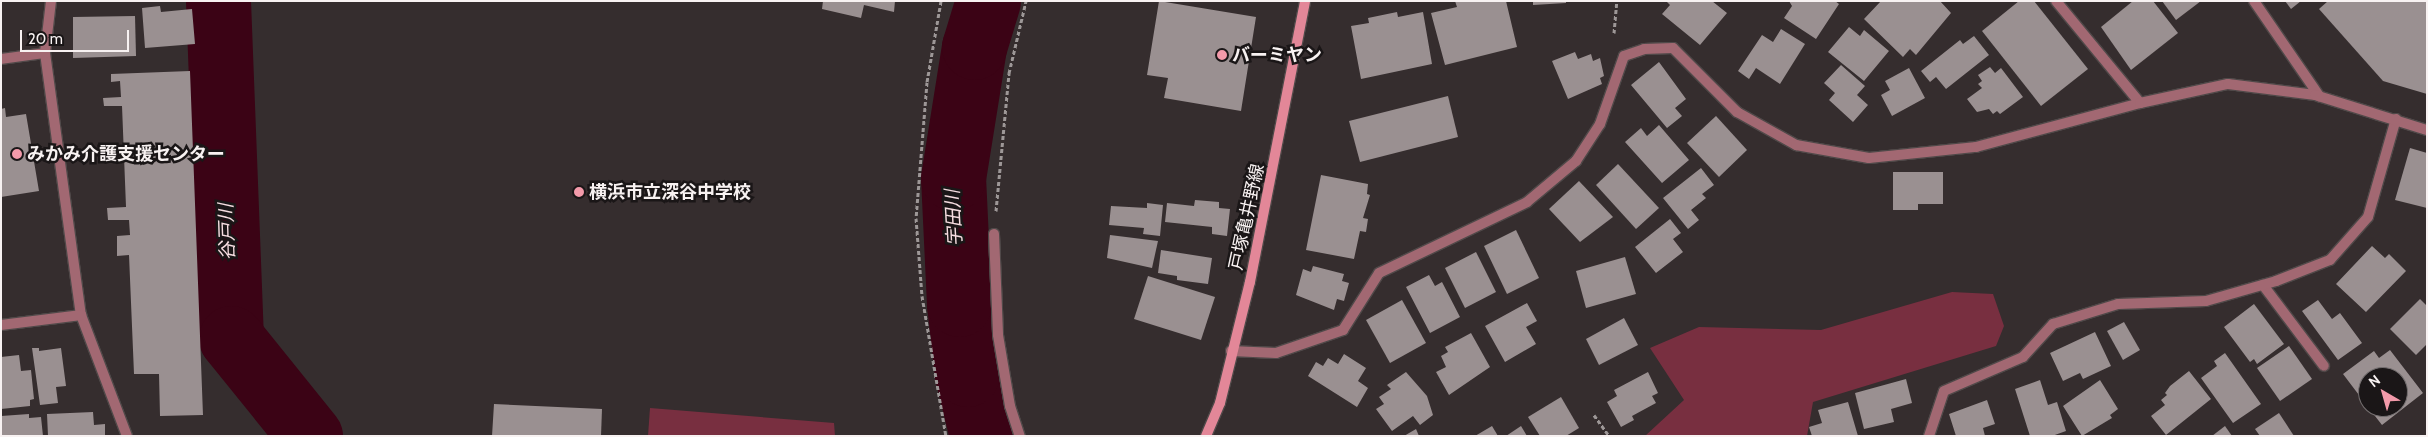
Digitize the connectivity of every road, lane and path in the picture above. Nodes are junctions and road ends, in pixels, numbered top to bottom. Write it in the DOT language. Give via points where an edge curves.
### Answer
graph roads {
  1 [pos="51,1"];
  2 [pos="941,1"];
  3 [pos="1026,1"];
  4 [pos="1305,1"];
  5 [pos="2056,1"];
  6 [pos="2254,1"];
  7 [pos="45,53"];
  8 [pos="1,59"];
  9 [pos="2320,97"];
  10 [pos="2140,103"];
  11 [pos="2396,119"];
  12 [pos="2427,130"];
  13 [pos="994,234"];
  14 [pos="2263,285"];
  15 [pos="81,316"];
  16 [pos="1,325"];
  17 [pos="1231,351"];
  18 [pos="2324,366"];
  19 [pos="1594,416"];
  20 [pos="127,436"];
  21 [pos="946,436"];
  22 [pos="1020,436"];
  23 [pos="1206,436"];
  24 [pos="1609,436"];
  25 [pos="1929,436"];
  1 -- 7 [label="street"];
  2 -- 21 [label="path" via="927,82 916,218 922,296"];
  3 -- 13 [label="path" via="1009,73"];
  4 -- 17 [label="main road, 戸塚亀井野線" via="1250,282"];
  5 -- 10 [label="street"];
  6 -- 9 [label="street"];
  7 -- 8 [label="street"];
  7 -- 15 [label="street"];
  9 -- 10 [label="street" via="2228,84"];
  9 -- 11 [label="street"];
  10 -- 17 [label="street" via="1976,147 1869,158 1796,145 1737,112 1673,48 1644,49 1624,56 1600,124 1576,161 1527,202 1379,273 1343,330 1276,353"];
  11 -- 12 [label="street"];
  11 -- 14 [label="street" via="2368,218 2330,260"];
  13 -- 22 [label="street" via="998,335 1010,406"];
  14 -- 18 [label="street"];
  14 -- 25 [label="street" via="2206,301 2118,304 2053,324 2023,357 1944,391"];
  15 -- 16 [label="street"];
  15 -- 20 [label="street"];
  17 -- 23 [label="main road, 戸塚亀井野線" via="1220,402"];
  19 -- 24 [label="path"];
}
